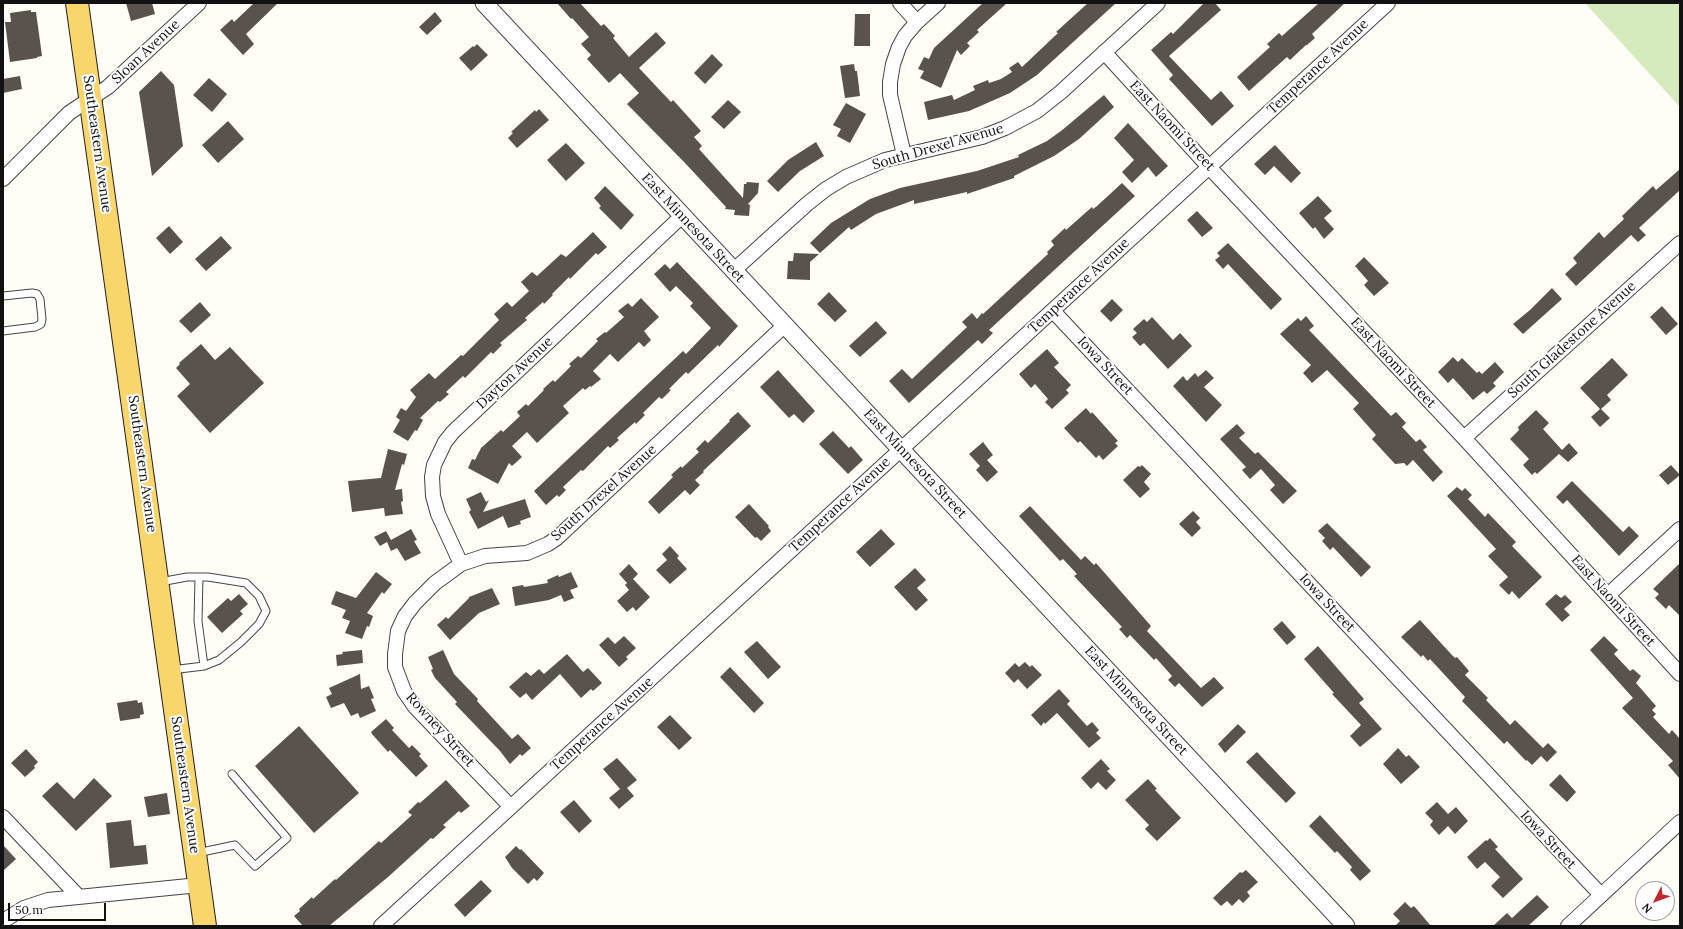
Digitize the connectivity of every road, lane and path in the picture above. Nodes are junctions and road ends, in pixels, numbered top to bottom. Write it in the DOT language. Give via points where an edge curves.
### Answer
graph roads {
  1 [pos="77,3"];
  2 [pos="199,3"];
  3 [pos="484,3"];
  4 [pos="900,3"];
  5 [pos="938,3"];
  6 [pos="1158,3"];
  7 [pos="1388,3"];
  8 [pos="917,22"];
  9 [pos="1104,52"];
  10 [pos="91,98"];
  11 [pos="904,155"];
  12 [pos="1209,167"];
  13 [pos="3,179"];
  14 [pos="682,216"];
  15 [pos="1680,243"];
  16 [pos="733,271"];
  17 [pos="3,296"];
  18 [pos="1053,311"];
  19 [pos="785,325"];
  20 [pos="3,331"];
  21 [pos="1464,438"];
  22 [pos="901,450"];
  23 [pos="1680,529"];
  24 [pos="461,564"];
  25 [pos="199,577"];
  26 [pos="158,582"];
  27 [pos="1608,595"];
  28 [pos="396,641"];
  29 [pos="204,666"];
  30 [pos="170,671"];
  31 [pos="1680,674"];
  32 [pos="232,774"];
  33 [pos="511,807"];
  34 [pos="3,817"];
  35 [pos="1680,822"];
  36 [pos="195,854"];
  37 [pos="199,885"];
  38 [pos="1601,896"];
  39 [pos="79,897"];
  40 [pos="3,921"];
  41 [pos="205,926"];
  42 [pos="381,926"];
  43 [pos="1346,926"];
  44 [pos="1568,926"];
  1 -- 10 [label="main road, Southeastern Avenue"];
  2 -- 10 [label="street, Sloan Avenue" via="108,87"];
  3 -- 14 [label="street, East Minnesota Street"];
  4 -- 8 [label="street"];
  5 -- 8 [label="street"];
  6 -- 9 [label="street, South Drexel Avenue"];
  7 -- 12 [label="street, Temperance Avenue"];
  8 -- 11 [label="street" via="899,47 890,82 890,95"];
  9 -- 11 [label="street, South Drexel Avenue" via="1056,96 1016,123 970,140"];
  9 -- 12 [label="street, East Naomi Street"];
  10 -- 13 [label="street, Sloan Avenue" via="69,113"];
  10 -- 26 [label="main road, Southeastern Avenue"];
  11 -- 16 [label="street, South Drexel Avenue" via="874,164 826,189"];
  12 -- 18 [label="street, Temperance Avenue"];
  12 -- 21 [label="street, East Naomi Street"];
  14 -- 16 [label="street, East Minnesota Street"];
  14 -- 24 [label="street, Dayton Avenue" via="445,442 434,465 432,496"];
  15 -- 21 [label="street, South Gladestone Avenue"];
  16 -- 19 [label="street, East Minnesota Street"];
  17 -- 20 [label="lane" via="37,294 42,319 41,324 35,327"];
  18 -- 22 [label="street, Temperance Avenue"];
  18 -- 38 [label="street, Iowa Street"];
  19 -- 22 [label="street, East Minnesota Street"];
  19 -- 24 [label="street, South Drexel Avenue" via="553,541 527,553 485,556"];
  21 -- 27 [label="street, East Naomi Street"];
  22 -- 33 [label="street, Temperance Avenue"];
  22 -- 43 [label="street, East Minnesota Street"];
  23 -- 27 [label="street"];
  24 -- 28 [label="street, South Drexel Avenue" via="435,583 412,607 401,623"];
  25 -- 26 [label="lane"];
  25 -- 29 [label="lane" via="198,621"];
  25 -- 29 [label="lane" via="246,583 259,596 266,611 259,624 241,642 218,660"];
  26 -- 30 [label="main road, Southeastern Avenue"];
  27 -- 31 [label="street, East Naomi Street"];
  28 -- 33 [label="street, Rowney Street" via="396,667 407,697"];
  29 -- 30 [label="lane"];
  30 -- 36 [label="main road, Southeastern Avenue"];
  32 -- 36 [label="lane" via="287,838 255,866 235,845"];
  33 -- 42 [label="street, Temperance Avenue"];
  34 -- 39 [label="street"];
  35 -- 38 [label="street"];
  36 -- 37 [label="main road, Southeastern Avenue"];
  37 -- 39 [label="street"];
  37 -- 41 [label="main road, Southeastern Avenue"];
  38 -- 44 [label="street"];
  39 -- 40 [label="street" via="48,900 30,905"];
}
